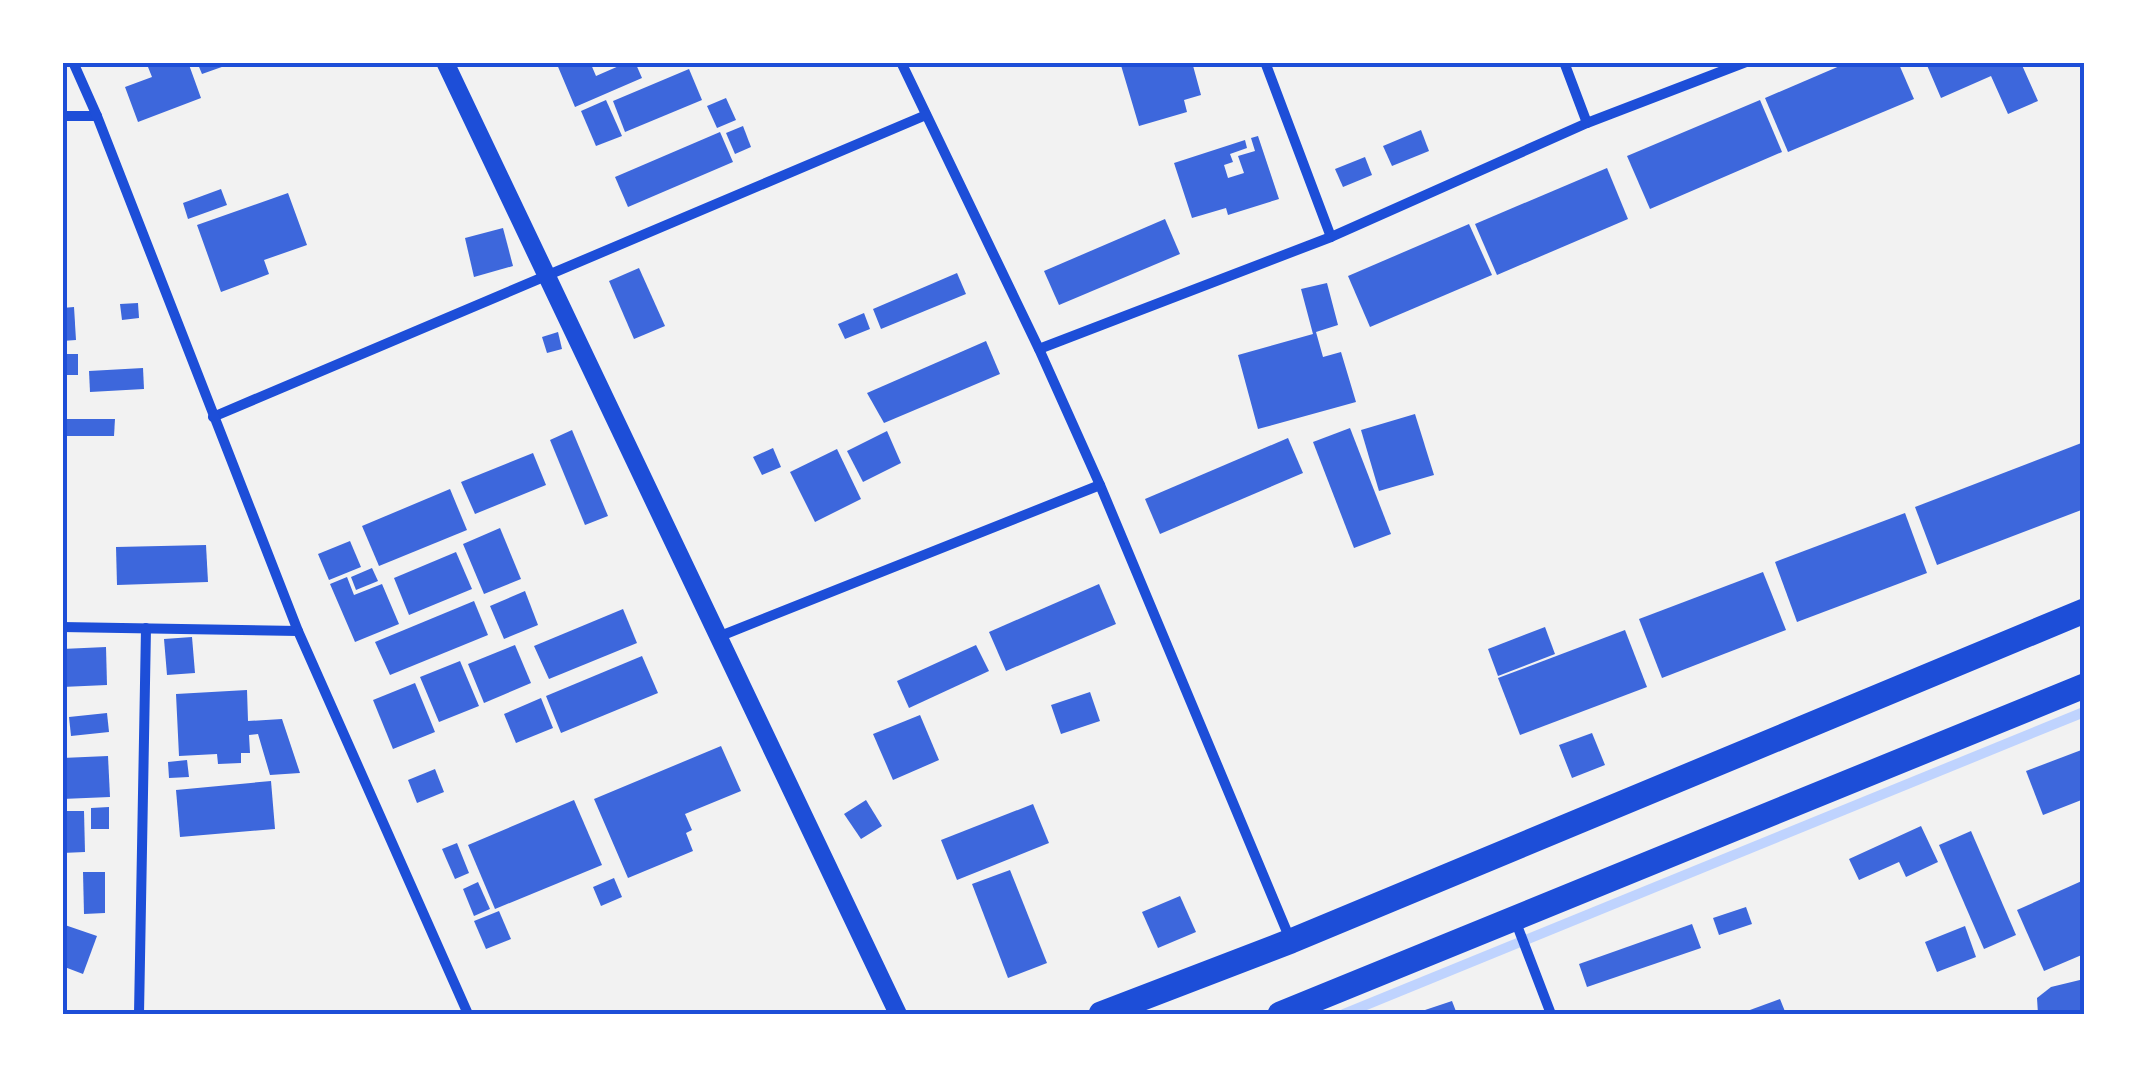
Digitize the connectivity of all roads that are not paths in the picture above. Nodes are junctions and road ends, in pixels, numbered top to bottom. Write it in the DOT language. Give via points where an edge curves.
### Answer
graph roads {
  1 [pos="73,62"];
  2 [pos="445,62"];
  3 [pos="902,62"];
  4 [pos="1265,62"];
  5 [pos="1564,62"];
  6 [pos="1746,62"];
  7 [pos="926,115"];
  8 [pos="62,116"];
  9 [pos="97,116"];
  10 [pos="1587,123"];
  11 [pos="1332,237"];
  12 [pos="546,276"];
  13 [pos="1038,348"];
  14 [pos="213,417"];
  15 [pos="1100,486"];
  16 [pos="2084,611"];
  17 [pos="62,627"];
  18 [pos="146,628"];
  19 [pos="298,631"];
  20 [pos="718,637"];
  21 [pos="2084,686"];
  22 [pos="1515,918"];
  23 [pos="1291,941"];
  24 [pos="139,1014"];
  25 [pos="468,1014"];
  26 [pos="898,1014"];
  27 [pos="1102,1014"];
  28 [pos="1280,1014"];
  29 [pos="1551,1014"];
  1 -- 9 [label="street"];
  2 -- 12 [label="street"];
  3 -- 7 [label="street"];
  4 -- 11 [label="street"];
  5 -- 10 [label="street"];
  6 -- 10 [label="street"];
  7 -- 12 [label="street"];
  7 -- 13 [label="street"];
  8 -- 9 [label="street"];
  9 -- 14 [label="street"];
  10 -- 11 [label="street"];
  11 -- 13 [label="street"];
  12 -- 14 [label="street"];
  12 -- 20 [label="street"];
  13 -- 15 [label="street"];
  14 -- 19 [label="street"];
  15 -- 20 [label="street"];
  15 -- 23 [label="street"];
  16 -- 23 [label="main road"];
  17 -- 18 [label="street"];
  18 -- 19 [label="street"];
  18 -- 24 [label="street"];
  19 -- 25 [label="street"];
  20 -- 26 [label="street"];
  21 -- 22 [label="main road"];
  22 -- 28 [label="main road"];
  22 -- 29 [label="street"];
  23 -- 27 [label="main road"];
}
